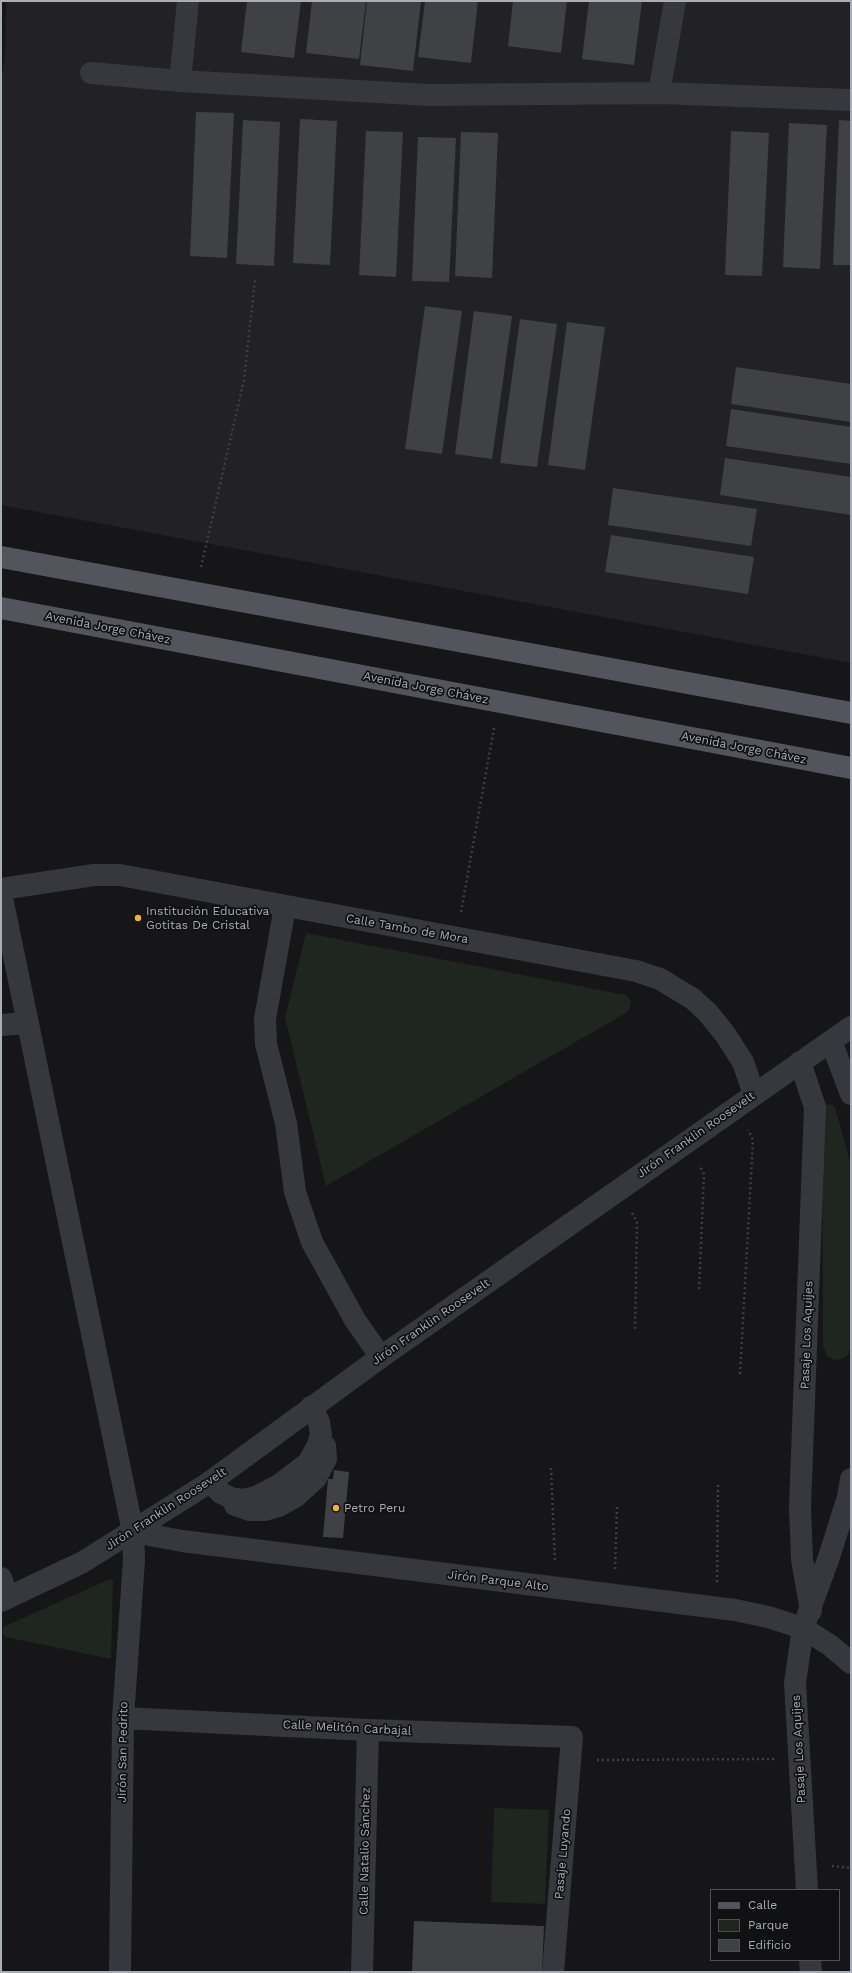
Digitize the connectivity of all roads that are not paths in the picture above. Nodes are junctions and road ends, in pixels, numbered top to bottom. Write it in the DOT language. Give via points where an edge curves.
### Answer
graph roads {
  1 [pos="188,1"];
  2 [pos="675,1"];
  3 [pos="91,73"];
  4 [pos="180,81"];
  5 [pos="659,93"];
  6 [pos="851,100"];
  7 [pos="1,557"];
  8 [pos="1,608"];
  9 [pos="851,713"];
  10 [pos="851,768"];
  11 [pos="1,889"];
  12 [pos="1,893"];
  13 [pos="285,907"];
  14 [pos="27,1023"];
  15 [pos="1,1025"];
  16 [pos="851,1027"];
  17 [pos="832,1041"];
  18 [pos="800,1062"];
  19 [pos="851,1094"];
  20 [pos="746,1100"];
  21 [pos="381,1357"];
  22 [pos="311,1407"];
  23 [pos="851,1479"];
  24 [pos="215,1488"];
  25 [pos="133,1532"];
  26 [pos="3,1592"];
  27 [pos="807,1620"];
  28 [pos="851,1663"];
  29 [pos="123,1718"];
  30 [pos="368,1730"];
  31 [pos="572,1737"];
  32 [pos="807,1889"];
  33 [pos="810,1961"];
  34 [pos="120,1972"];
  35 [pos="362,1972"];
  36 [pos="553,1972"];
  37 [pos="811,1972"];
  1 -- 4 [label="street"];
  2 -- 5 [label="street"];
  3 -- 4 [label="street"];
  4 -- 5 [label="street" via="429,95"];
  5 -- 6 [label="street"];
  7 -- 9 [label="main road"];
  8 -- 10 [label="main road, Avenida Jorge Chávez"];
  11 -- 13 [label="street, Calle Tambo de Mora" via="94,875 120,875"];
  12 -- 14 [label="street, Jirón San Pedrito"];
  13 -- 20 [label="street, Calle Tambo de Mora" via="636,971 660,979 692,999 721,1029 743,1062"];
  13 -- 21 [label="street" via="265,1019 266,1044 286,1123 295,1192 312,1242 355,1320"];
  14 -- 15 [label="street"];
  14 -- 25 [label="street, Jirón San Pedrito"];
  16 -- 17 [label="street, Jirón Franklin Roosevelt"];
  17 -- 18 [label="street, Jirón Franklin Roosevelt"];
  17 -- 19 [label="street"];
  18 -- 20 [label="street, Jirón Franklin Roosevelt"];
  18 -- 27 [label="street, Pasaje Los Aquijes" via="816,1106 800,1507"];
  20 -- 21 [label="street, Jirón Franklin Roosevelt"];
  21 -- 22 [label="street, Jirón Franklin Roosevelt"];
  22 -- 24 [label="street, Jirón Franklin Roosevelt"];
  22 -- 24 [label="street" via="319,1422 321,1435 308,1463 279,1485 256,1498 231,1498"];
  23 -- 27 [label="street, Pasaje Los Aquijes" via="848,1497"];
  24 -- 25 [label="street, Jirón Franklin Roosevelt"];
  25 -- 26 [label="street, Jirón Franklin Roosevelt" via="83,1562"];
  25 -- 27 [label="street, Jirón Parque Alto" via="182,1542"];
  25 -- 29 [label="street, Jirón San Pedrito"];
  27 -- 28 [label="street, Jirón Parque Alto"];
  27 -- 32 [label="street, Pasaje Los Aquijes" via="795,1683"];
  29 -- 30 [label="street, Calle Melitón Carbajal"];
  29 -- 34 [label="street, Jirón San Pedrito"];
  30 -- 31 [label="street, Calle Melitón Carbajal"];
  30 -- 35 [label="street, Calle Natalio Sánchez"];
  31 -- 36 [label="street, Pasaje Luyando"];
  33 -- 37 [label="street"];
}
